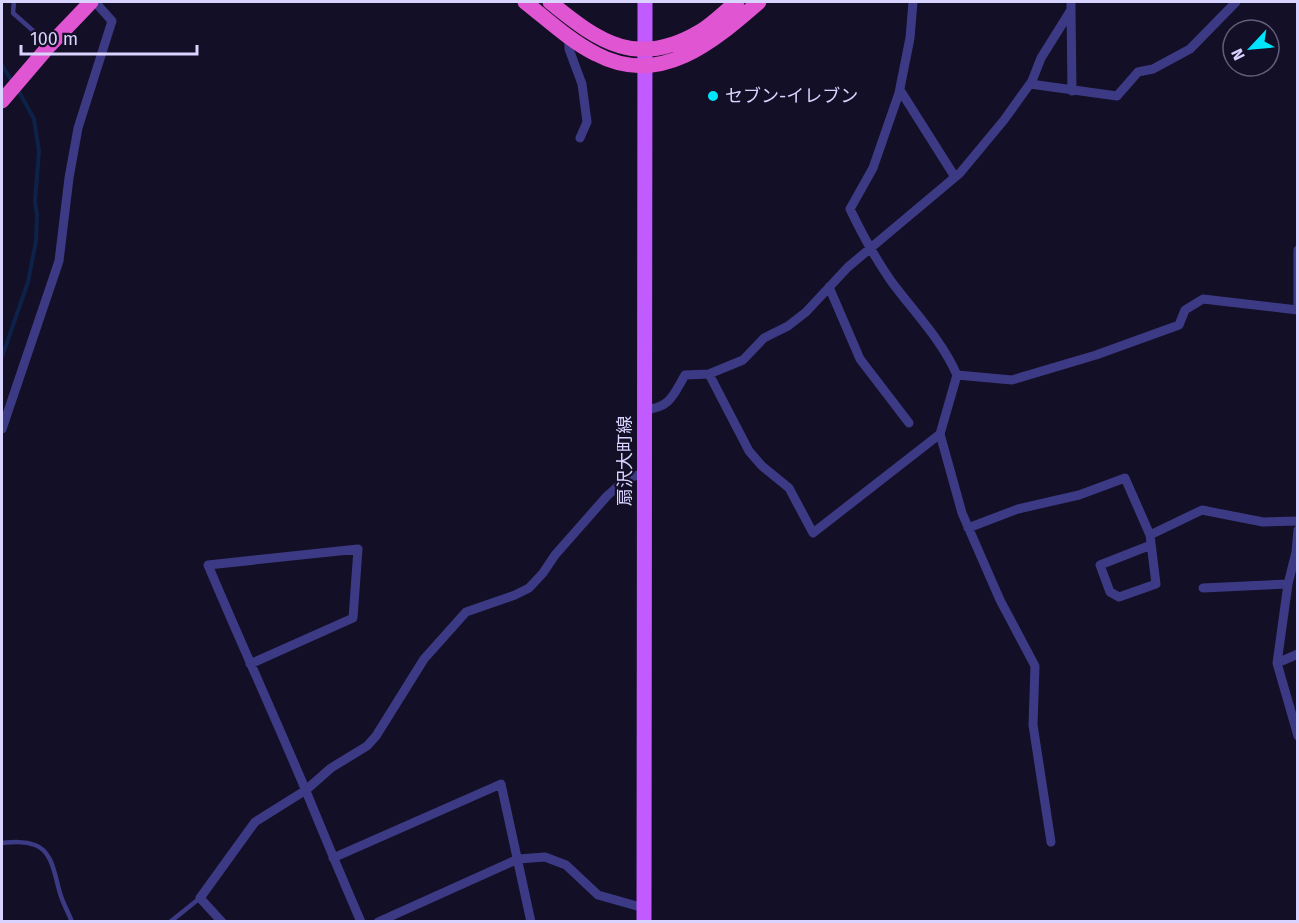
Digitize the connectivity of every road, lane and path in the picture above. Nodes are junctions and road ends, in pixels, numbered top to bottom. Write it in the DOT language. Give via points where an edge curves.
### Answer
graph roads {
  1 [pos="14,2"];
  2 [pos="93,2"];
  3 [pos="525,2"];
  4 [pos="550,2"];
  5 [pos="645,2"];
  6 [pos="737,2"];
  7 [pos="759,2"];
  8 [pos="913,2"];
  9 [pos="1236,2"];
  10 [pos="1071,5"];
  11 [pos="569,37"];
  12 [pos="49,46"];
  13 [pos="645,58"];
  14 [pos="1030,84"];
  15 [pos="900,90"];
  16 [pos="1072,91"];
  17 [pos="2,101"];
  18 [pos="580,138"];
  19 [pos="956,177"];
  20 [pos="869,248"];
  21 [pos="1298,250"];
  22 [pos="829,287"];
  23 [pos="1297,297"];
  24 [pos="1298,310"];
  25 [pos="709,374"];
  26 [pos="957,375"];
  27 [pos="644,410"];
  28 [pos="909,423"];
  29 [pos="2,429"];
  30 [pos="940,434"];
  31 [pos="644,473"];
  32 [pos="1298,521"];
  33 [pos="969,528"];
  34 [pos="1298,530"];
  35 [pos="1150,540"];
  36 [pos="1288,584"];
  37 [pos="1203,588"];
  38 [pos="1298,654"];
  39 [pos="250,663"];
  40 [pos="1277,663"];
  41 [pos="1295,719"];
  42 [pos="1298,736"];
  43 [pos="306,790"];
  44 [pos="1051,842"];
  45 [pos="2,843"];
  46 [pos="333,858"];
  47 [pos="518,859"];
  48 [pos="201,898"];
  49 [pos="644,915"];
  50 [pos="72,921"];
  51 [pos="170,921"];
  52 [pos="222,921"];
  53 [pos="362,921"];
  54 [pos="378,921"];
  55 [pos="531,921"];
  1 -- 12 [label="lane" via="13,13"];
  2 -- 12 [label="highway"];
  2 -- 29 [label="street" via="112,21 78,128 59,261"];
  3 -- 11 [label="highway"];
  4 -- 13 [label="highway" via="598,37"];
  5 -- 13 [label="main road, 扇沢大町線"];
  6 -- 13 [label="highway" via="702,30"];
  7 -- 13 [label="highway" via="704,46 676,59"];
  8 -- 15 [label="street"];
  9 -- 16 [label="street" via="1190,50 1153,69 1138,72 1118,96"];
  10 -- 14 [label="street"];
  10 -- 16 [label="street"];
  11 -- 13 [label="highway" via="613,61 632,66"];
  11 -- 18 [label="street" via="587,122"];
  12 -- 17 [label="highway"];
  13 -- 27 [label="main road, 扇沢大町線"];
  14 -- 16 [label="street"];
  14 -- 19 [label="street"];
  15 -- 19 [label="street"];
  15 -- 20 [label="street" via="873,168 850,209"];
  19 -- 20 [label="street"];
  20 -- 22 [label="street"];
  20 -- 26 [label="street" via="948,354"];
  21 -- 23 [label="street"];
  22 -- 25 [label="street" via="806,312 764,338 742,360"];
  22 -- 28 [label="street" via="860,359"];
  23 -- 24 [label="street"];
  24 -- 26 [label="street" via="1203,299 1185,310 1179,326 1055,368 1012,380"];
  25 -- 27 [label="street" via="685,375 667,405"];
  25 -- 30 [label="street" via="749,451 789,488 813,532"];
  26 -- 30 [label="street"];
  27 -- 31 [label="main road, 扇沢大町線"];
  30 -- 33 [label="street"];
  31 -- 43 [label="street" via="626,479 607,496 529,588 466,612 424,659 376,736"];
  31 -- 49 [label="main road, 扇沢大町線"];
  32 -- 35 [label="street" via="1263,522 1202,510"];
  33 -- 35 [label="street" via="1018,509 1079,495 1125,478"];
  33 -- 44 [label="street" via="1000,600 1035,666 1033,725"];
  34 -- 36 [label="street"];
  35 -- 35 [label="street" via="1156,584 1119,597 1110,592 1100,565"];
  36 -- 37 [label="street"];
  36 -- 40 [label="street"];
  38 -- 40 [label="street"];
  39 -- 39 [label="street" via="208,565 358,549 353,618"];
  39 -- 43 [label="street"];
  40 -- 41 [label="street"];
  41 -- 42 [label="street"];
  43 -- 46 [label="street"];
  43 -- 48 [label="street" via="255,822"];
  45 -- 50 [label="lane" via="29,844 45,851"];
  46 -- 47 [label="street" via="501,784"];
  46 -- 53 [label="street"];
  47 -- 49 [label="street" via="544,857 566,865 598,895"];
  47 -- 54 [label="street"];
  47 -- 55 [label="street"];
  48 -- 51 [label="lane"];
  48 -- 52 [label="street"];
}
